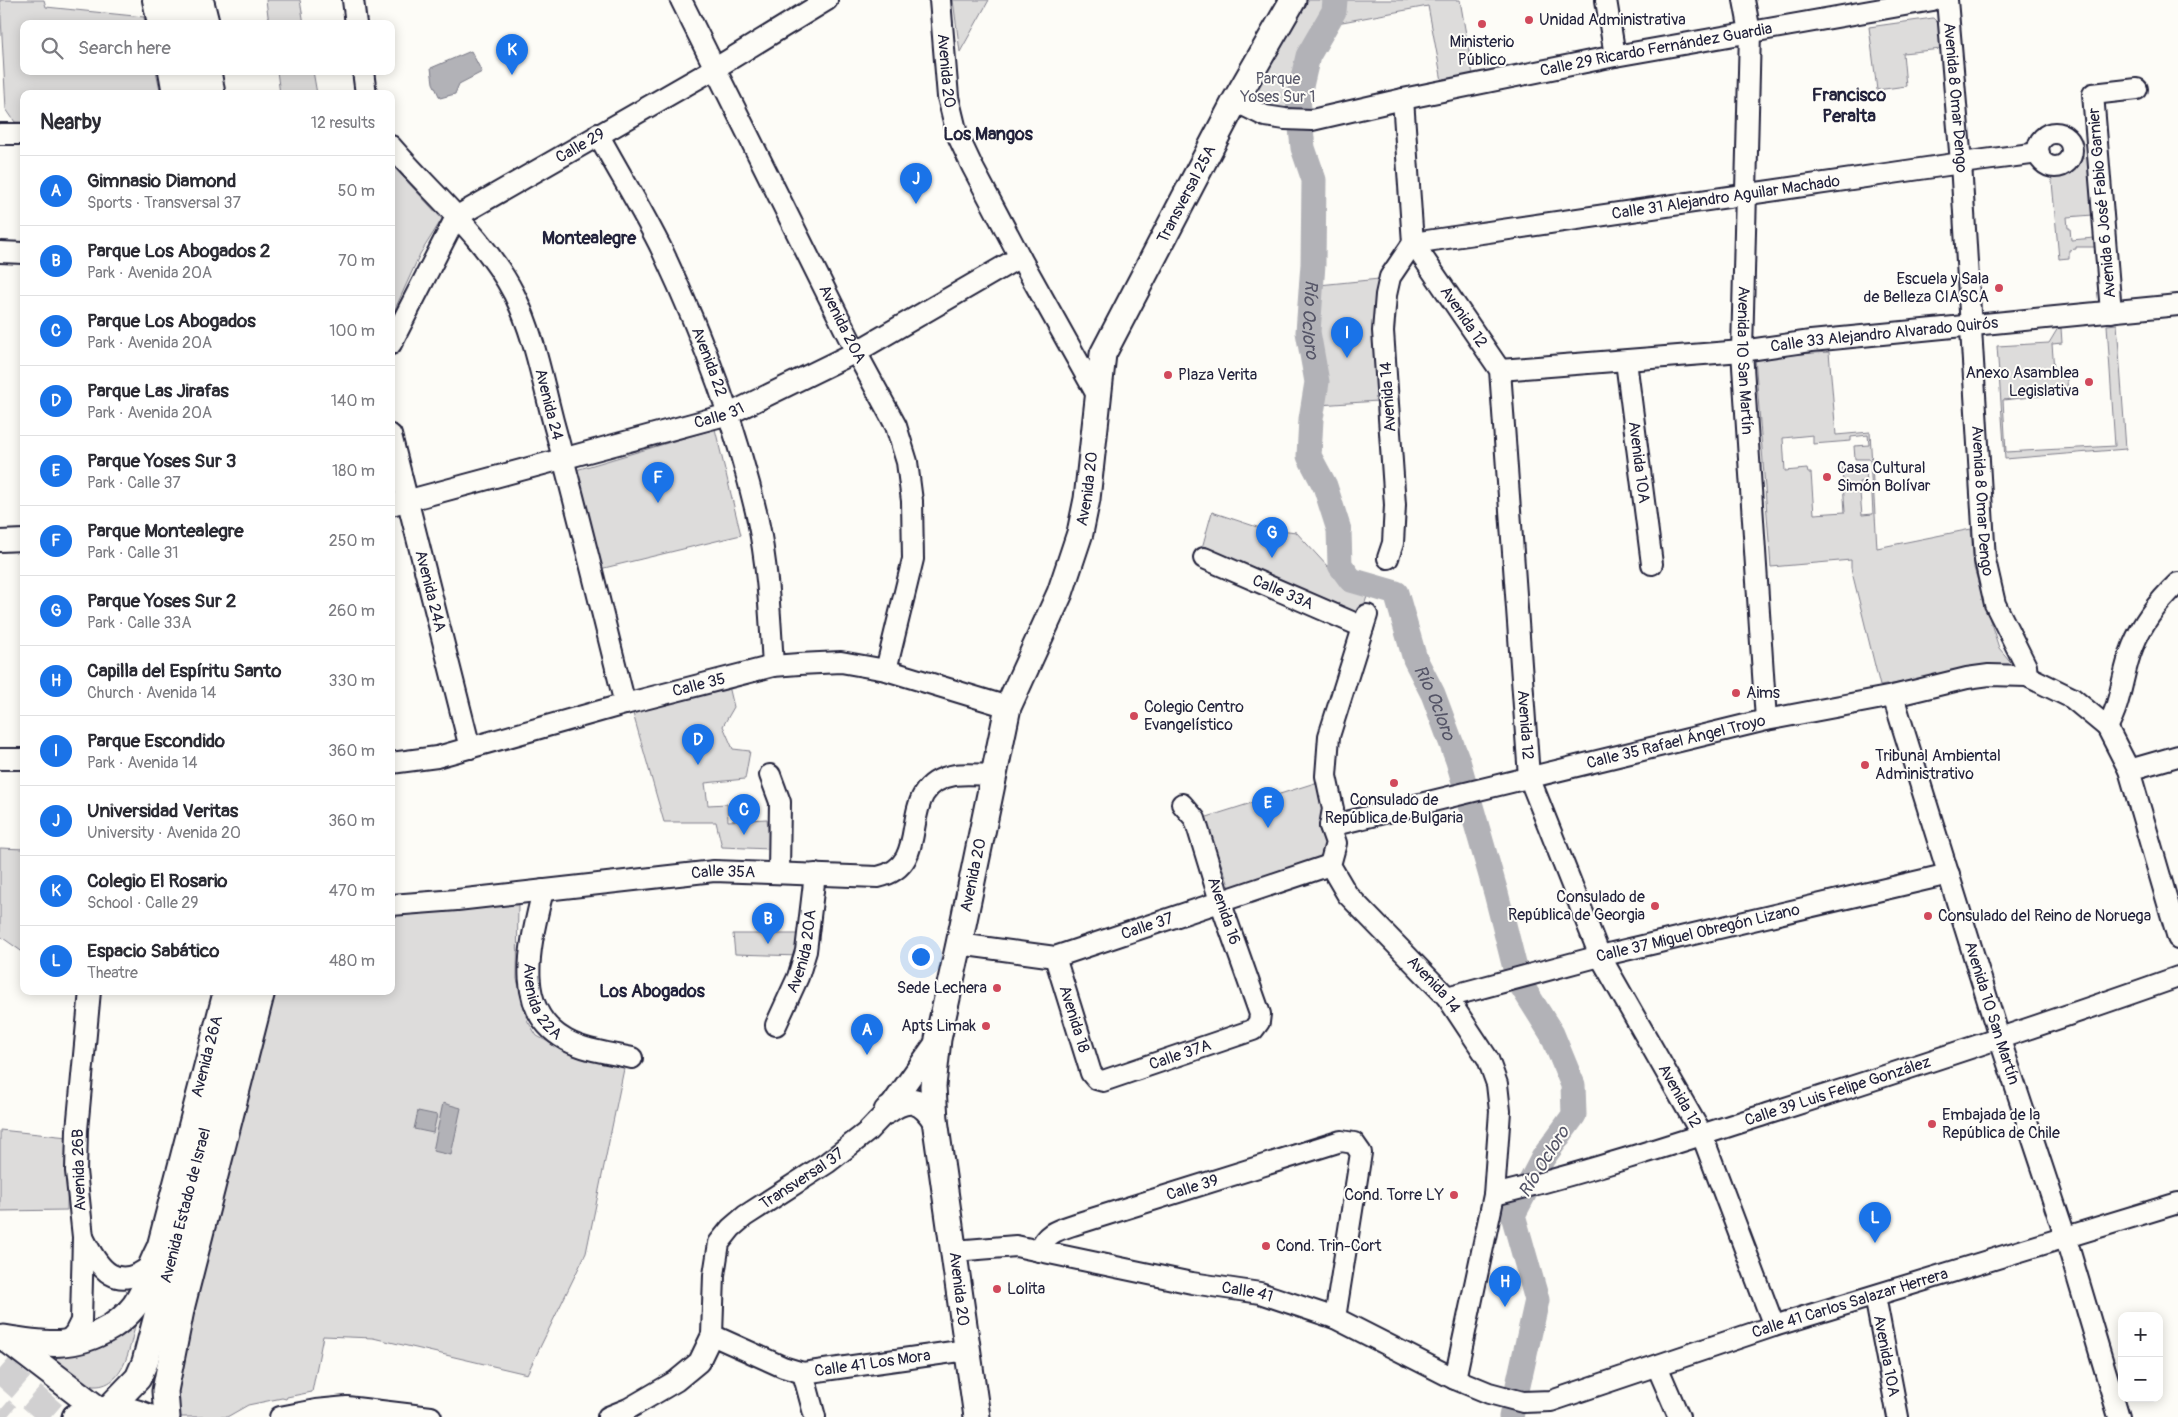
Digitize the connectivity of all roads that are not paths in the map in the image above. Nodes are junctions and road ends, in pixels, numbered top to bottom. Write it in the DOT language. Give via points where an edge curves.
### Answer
graph roads {
  1 [pos="153,0"];
  2 [pos="168,0"];
  3 [pos="189,0"];
  4 [pos="203,0"];
  5 [pos="353,0"];
  6 [pos="681,0"];
  7 [pos="827,0"];
  8 [pos="940,0"];
  9 [pos="1606,0"];
  10 [pos="1744,0"];
  11 [pos="1934,0"];
  12 [pos="1947,0"];
  13 [pos="1290,1"];
  14 [pos="157,20"];
  15 [pos="173,20"];
  16 [pos="195,20"];
  17 [pos="208,20"];
  18 [pos="356,20"];
  19 [pos="1750,32"];
  20 [pos="1615,56"];
  21 [pos="714,69"];
  22 [pos="170,75"];
  23 [pos="185,75"];
  24 [pos="209,75"];
  25 [pos="220,75"];
  26 [pos="364,75"];
  27 [pos="2137,89"];
  28 [pos="173,90"];
  29 [pos="188,90"];
  30 [pos="211,90"];
  31 [pos="222,90"];
  32 [pos="365,90"];
  33 [pos="1403,99"];
  34 [pos="1235,101"];
  35 [pos="0,134"];
  36 [pos="20,134"];
  37 [pos="598,134"];
  38 [pos="395,150"];
  39 [pos="2039,153"];
  40 [pos="1961,162"];
  41 [pos="1745,195"];
  42 [pos="456,217"];
  43 [pos="1413,243"];
  44 [pos="0,252"];
  45 [pos="20,253"];
  46 [pos="1020,257"];
  47 [pos="2178,305"];
  48 [pos="2111,312"];
  49 [pos="1972,325"];
  50 [pos="395,336"];
  51 [pos="1742,350"];
  52 [pos="856,352"];
  53 [pos="1072,352"];
  54 [pos="1103,354"];
  55 [pos="1626,361"];
  56 [pos="1500,370"];
  57 [pos="1097,395"];
  58 [pos="729,414"];
  59 [pos="564,459"];
  60 [pos="395,469"];
  61 [pos="399,503"];
  62 [pos="20,540"];
  63 [pos="0,541"];
  64 [pos="1204,558"];
  65 [pos="1388,558"];
  66 [pos="1652,564"];
  67 [pos="2178,583"];
  68 [pos="773,666"];
  69 [pos="886,670"];
  70 [pos="2026,676"];
  71 [pos="1894,696"];
  72 [pos="625,704"];
  73 [pos="1008,707"];
  74 [pos="1766,720"];
  75 [pos="2107,727"];
  76 [pos="470,748"];
  77 [pos="2178,756"];
  78 [pos="0,759"];
  79 [pos="20,759"];
  80 [pos="395,762"];
  81 [pos="2128,770"];
  82 [pos="770,775"];
  83 [pos="993,775"];
  84 [pos="1529,777"];
  85 [pos="1182,804"];
  86 [pos="1330,826"];
  87 [pos="1330,865"];
  88 [pos="779,872"];
  89 [pos="815,874"];
  90 [pos="1949,874"];
  91 [pos="543,890"];
  92 [pos="1220,901"];
  93 [pos="395,905"];
  94 [pos="2178,938"];
  95 [pos="959,944"];
  96 [pos="1600,956"];
  97 [pos="1055,957"];
  98 [pos="2178,977"];
  99 [pos="90,995"];
  100 [pos="223,995"];
  101 [pos="240,995"];
  102 [pos="261,995"];
  103 [pos="1447,997"];
  104 [pos="1259,1022"];
  105 [pos="776,1025"];
  106 [pos="938,1039"];
  107 [pos="2000,1040"];
  108 [pos="632,1058"];
  109 [pos="1096,1079"];
  110 [pos="887,1110"];
  111 [pos="935,1120"];
  112 [pos="1702,1135"];
  113 [pos="194,1178"];
  114 [pos="1503,1193"];
  115 [pos="2178,1204"];
  116 [pos="83,1237"];
  117 [pos="2066,1239"];
  118 [pos="954,1251"];
  119 [pos="1039,1251"];
  120 [pos="152,1264"];
  121 [pos="1875,1296"];
  122 [pos="1335,1318"];
  123 [pos="1774,1326"];
  124 [pos="712,1335"];
  125 [pos="2,1336"];
  126 [pos="65,1344"];
  127 [pos="967,1350"];
  128 [pos="1657,1366"];
  129 [pos="803,1373"];
  130 [pos="1455,1379"];
  131 [pos="1532,1407"];
  132 [pos="94,1412"];
  133 [pos="631,1413"];
  134 [pos="148,1417"];
  135 [pos="167,1417"];
  136 [pos="280,1417"];
  137 [pos="431,1417"];
  138 [pos="608,1417"];
  139 [pos="815,1417"];
  140 [pos="977,1417"];
  141 [pos="1679,1417"];
  142 [pos="1898,1417"];
  143 [pos="2119,1417"];
  1 -- 14 [label="street"];
  2 -- 15 [label="main road"];
  3 -- 16 [label="main road"];
  4 -- 17 [label="street"];
  5 -- 18 [label="street"];
  6 -- 21 [label="street, Avenida 20A"];
  7 -- 21 [label="street, Calle 29"];
  8 -- 46 [label="street, Avenida 20" via="953,121 972,166"];
  9 -- 20 [label="street"];
  10 -- 19 [label="street, Avenida 10 San Martín"];
  11 -- 19 [label="street, Calle 29 Ricardo Fernández Guardia"];
  12 -- 40 [label="street, Avenida 8 Omar Dengo"];
  13 -- 34 [label="main road, Transversal 25A"];
  19 -- 20 [label="street, Calle 29 Ricardo Fernández Guardia"];
  19 -- 41 [label="street, Avenida 10 San Martín"];
  20 -- 33 [label="street, Calle 29 Ricardo Fernández Guardia"];
  21 -- 37 [label="street, Calle 29"];
  21 -- 52 [label="street, Avenida 20A"];
  22 -- 28 [label="street"];
  23 -- 29 [label="main road"];
  24 -- 30 [label="main road"];
  25 -- 31 [label="street"];
  26 -- 32 [label="street"];
  27 -- 48 [label="street, Avenida 6 José Fabio Garnier" via="2093,94"];
  33 -- 34 [label="street, Calle 29 Ricardo Fernández Guardia" via="1312,120 1265,116"];
  33 -- 43 [label="street"];
  34 -- 54 [label="main road, Transversal 25A"];
  35 -- 36 [label="street"];
  37 -- 42 [label="street, Calle 29"];
  37 -- 58 [label="street, Avenida 22" via="661,250"];
  38 -- 42 [label="street, Avenida 24"];
  39 -- 40 [label="street, Calle 31 Alejandro Aguilar Machado"];
  40 -- 41 [label="street, Calle 31 Alejandro Aguilar Machado"];
  40 -- 49 [label="street, Avenida 8 Omar Dengo"];
  41 -- 43 [label="street, Calle 31 Alejandro Aguilar Machado"];
  41 -- 51 [label="street, Avenida 10 San Martín"];
  42 -- 50 [label="street"];
  42 -- 59 [label="street, Avenida 24" via="497,266 514,295 528,328"];
  43 -- 56 [label="street, Avenida 12"];
  43 -- 65 [label="street, Avenida 14" via="1390,277 1383,331 1396,505 1393,543"];
  44 -- 45 [label="street"];
  46 -- 52 [label="street, Calle 31"];
  46 -- 53 [label="street, Avenida 20"];
  47 -- 48 [label="street, Calle 33 Alejandro Alvarado Quirós"];
  48 -- 49 [label="street, Calle 33 Alejandro Alvarado Quirós"];
  49 -- 51 [label="street, Calle 33 Alejandro Alvarado Quirós"];
  49 -- 70 [label="street, Avenida 8 Omar Dengo" via="1985,560 1996,604 2026,666"];
  51 -- 55 [label="street, Calle 33 Alejandro Alvarado Quirós"];
  51 -- 74 [label="street, Avenida 10 San Martín"];
  52 -- 58 [label="street, Calle 31"];
  52 -- 69 [label="street, Avenida 20A" via="896,426 907,462 912,501 912,559"];
  53 -- 54 [label="street" via="1087,356"];
  53 -- 57 [label="street, Avenida 20"];
  54 -- 57 [label="main road, Transversal 25A"];
  55 -- 56 [label="street, Calle 33 Alejandro Alvarado Quirós"];
  55 -- 66 [label="street, Avenida 10A"];
  56 -- 84 [label="street, Avenida 12"];
  57 -- 73 [label="main road, Avenida 20" via="1088,499 1077,542 1060,593"];
  58 -- 59 [label="street, Calle 31"];
  58 -- 68 [label="street, Avenida 22" via="757,517 768,586"];
  59 -- 61 [label="street, Calle 31"];
  59 -- 72 [label="street, Avenida 24"];
  60 -- 61 [label="street, Avenida 24A"];
  61 -- 76 [label="street, Avenida 24A"];
  62 -- 63 [label="street"];
  64 -- 86 [label="street, Calle 33A" via="1365,621 1329,736 1326,776 1333,809"];
  67 -- 75 [label="street" via="2151,613 2133,646 2115,713"];
  68 -- 69 [label="street, Calle 35" via="834,662"];
  68 -- 72 [label="street, Calle 35"];
  69 -- 73 [label="street, Calle 35"];
  70 -- 71 [label="street, Calle 35 Rafael Ángel Troyo" via="1967,678"];
  70 -- 75 [label="street" via="2072,698"];
  71 -- 74 [label="street, Calle 35 Rafael Ángel Troyo"];
  71 -- 90 [label="street, Avenida 10 San Martín"];
  72 -- 76 [label="street, Calle 35"];
  73 -- 83 [label="main road, Avenida 20"];
  74 -- 84 [label="street, Calle 35 Rafael Ángel Troyo"];
  75 -- 81 [label="street"];
  76 -- 80 [label="street, Calle 35" via="437,757"];
  77 -- 81 [label="street"];
  78 -- 79 [label="street"];
  81 -- 94 [label="street"];
  82 -- 88 [label="street" via="780,802"];
  83 -- 89 [label="street, Calle 35A" via="955,775 928,788 918,806 907,859 895,871 864,878"];
  83 -- 95 [label="main road, Avenida 20"];
  84 -- 86 [label="street, Calle 35 Rafael Ángel Troyo"];
  84 -- 96 [label="street, Avenida 12"];
  85 -- 92 [label="street, Avenida 16" via="1195,819"];
  86 -- 87 [label="street" via="1336,844"];
  87 -- 92 [label="street, Calle 37"];
  87 -- 103 [label="street, Avenida 14" via="1346,894"];
  88 -- 89 [label="street, Calle 35A"];
  88 -- 91 [label="street, Calle 35A" via="714,871"];
  89 -- 105 [label="street, Avenida 20A" via="806,951 798,978"];
  90 -- 96 [label="street, Calle 37 Miguel Obregón Lizano"];
  90 -- 107 [label="street, Avenida 10 San Martín"];
  91 -- 93 [label="street, Calle 35A"];
  91 -- 108 [label="street, Avenida 22A" via="530,954 529,983 536,1007 544,1021 565,1040 586,1049"];
  92 -- 97 [label="street, Calle 37"];
  92 -- 104 [label="street, Avenida 16" via="1260,1014"];
  95 -- 97 [label="street, Calle 37"];
  95 -- 106 [label="main road, Avenida 20"];
  96 -- 103 [label="street, Calle 37 Miguel Obregón Lizano"];
  96 -- 112 [label="street, Avenida 12"];
  97 -- 109 [label="street, Avenida 18" via="1091,1073"];
  98 -- 107 [label="street, Calle 39 Luis Felipe González"];
  99 -- 116 [label="street, Avenida 26B" via="77,1130 76,1171"];
  100 -- 120 [label="street, Avenida 26A"];
  101 -- 113 [label="main road, Avenida Estado de Israel"];
  102 -- 135 [label="main road, Avenida Estado de Israel" via="182,1305 165,1391"];
  103 -- 114 [label="street, Avenida 14" via="1488,1059 1497,1084"];
  104 -- 109 [label="street, Calle 37A" via="1253,1030 1103,1081"];
  106 -- 110 [label="street, Transversal 37"];
  106 -- 111 [label="main road, Avenida 20" via="932,1086"];
  107 -- 112 [label="street, Calle 39 Luis Felipe González"];
  107 -- 117 [label="street, Avenida 10 San Martín"];
  110 -- 111 [label="main road" via="900,1101 913,1101 928,1110"];
  110 -- 124 [label="street, Transversal 37" via="867,1132 827,1163 745,1216 719,1243 714,1275"];
  111 -- 118 [label="main road, Avenida 20"];
  112 -- 114 [label="street, Calle 39 Luis Felipe González"];
  112 -- 123 [label="street, Avenida 12"];
  113 -- 120 [label="main road"];
  113 -- 132 [label="main road, Avenida Estado de Israel" via="145,1362 138,1378"];
  114 -- 130 [label="street, Avenida 14"];
  115 -- 117 [label="street, Calle 41 Carlos Salazar Herrera"];
  116 -- 120 [label="street" via="93,1258 112,1277 136,1275"];
  116 -- 126 [label="street, Avenida 26B" via="81,1320 75,1334"];
  117 -- 121 [label="street, Calle 41 Carlos Salazar Herrera"];
  117 -- 143 [label="street, Avenida 10 San Martín"];
  118 -- 119 [label="street, Calle 41" via="1016,1246"];
  118 -- 127 [label="main road, Avenida 20"];
  119 -- 122 [label="street, Calle 41" via="1192,1283 1260,1293"];
  119 -- 122 [label="street, Calle 39" via="1043,1240 1050,1234 1076,1224 1341,1141 1354,1143 1361,1153"];
  120 -- 126 [label="main road" via="141,1296 132,1310 88,1339"];
  121 -- 123 [label="street, Calle 41 Carlos Salazar Herrera"];
  121 -- 142 [label="street, Avenida 10A"];
  122 -- 130 [label="street, Calle 41"];
  123 -- 128 [label="street, Calle 41 Carlos Salazar Herrera"];
  124 -- 129 [label="street, Calle 41 Los Mora"];
  124 -- 133 [label="street" via="699,1362"];
  125 -- 126 [label="main road" via="35,1343"];
  125 -- 132 [label="main road"];
  127 -- 129 [label="street, Calle 41 Los Mora"];
  127 -- 140 [label="main road, Avenida 20"];
  128 -- 131 [label="street, Calle 41 Carlos Salazar Herrera"];
  128 -- 141 [label="street"];
  129 -- 139 [label="street"];
  130 -- 131 [label="street, Calle 41"];
  132 -- 134 [label="main road" via="124,1409"];
  133 -- 138 [label="street"];
  136 -- 137 [label="street" via="347,1407"];
}
